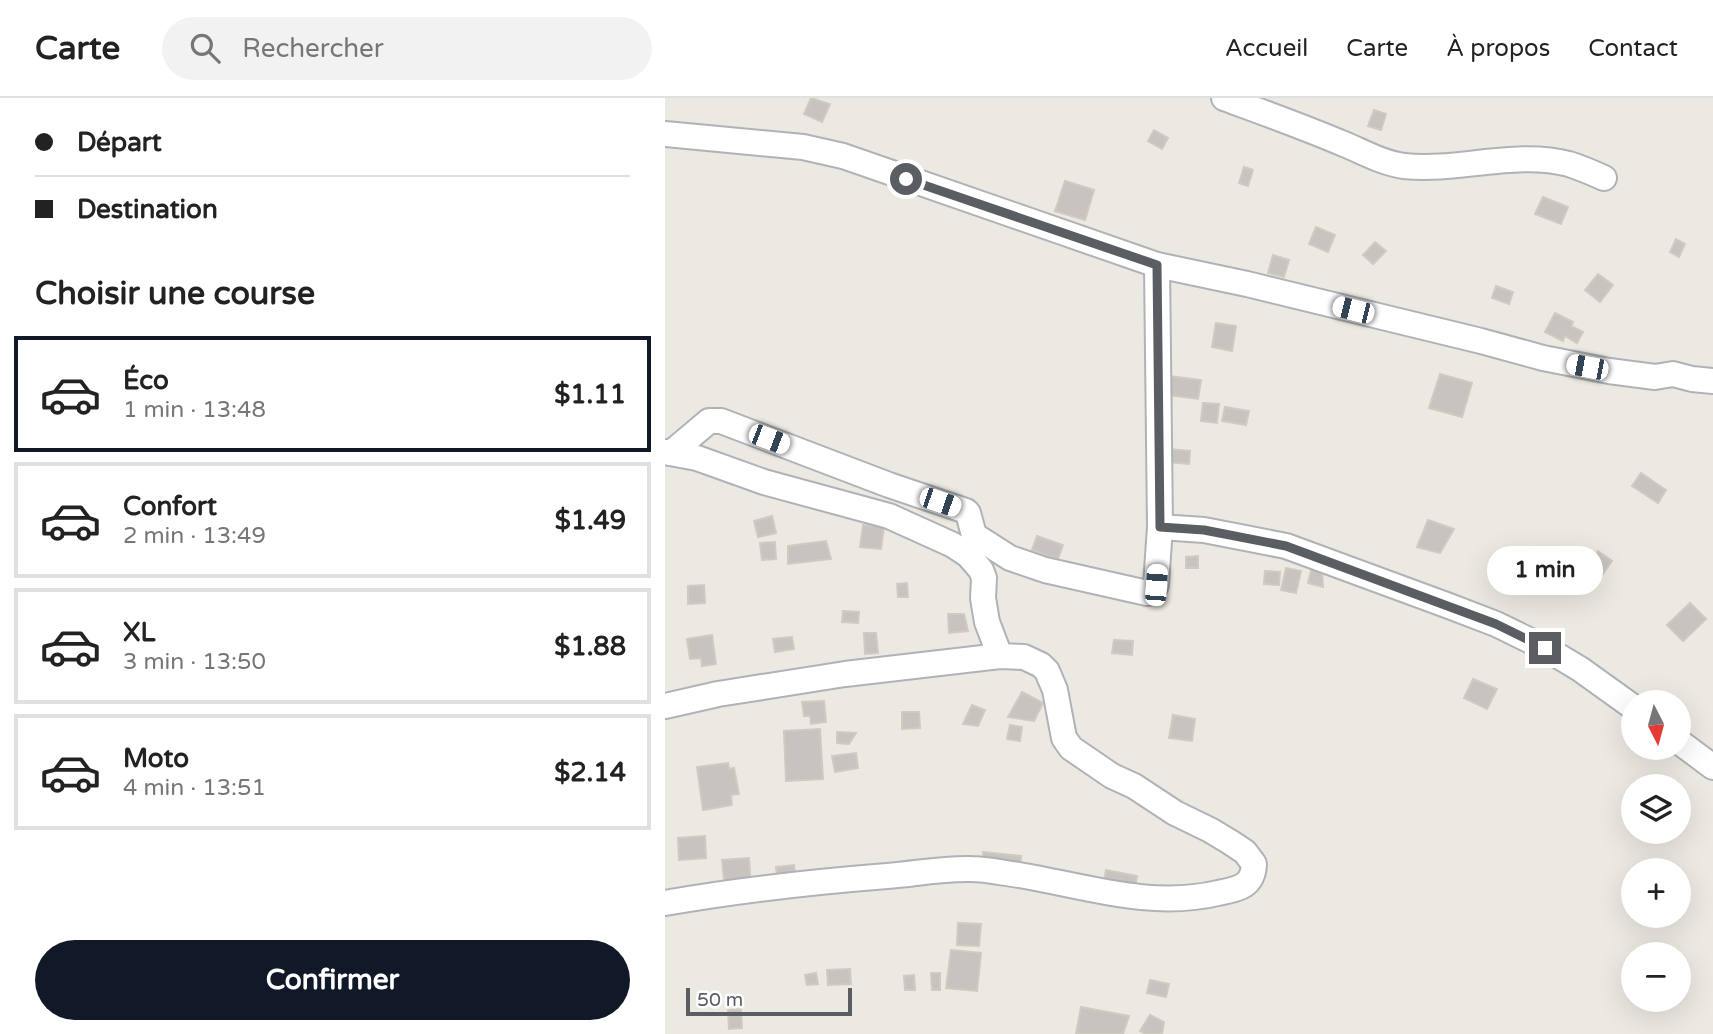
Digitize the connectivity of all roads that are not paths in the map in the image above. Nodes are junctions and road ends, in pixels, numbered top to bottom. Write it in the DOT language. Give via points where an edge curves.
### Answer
graph roads {
  1 [pos="1224,98"];
  2 [pos="665,134"];
  3 [pos="1604,178"];
  4 [pos="1157,265"];
  5 [pos="1713,381"];
  6 [pos="668,452"];
  7 [pos="1160,527"];
  8 [pos="1000,656"];
  9 [pos="1621,698"];
  10 [pos="665,706"];
  11 [pos="1691,751"];
  12 [pos="1713,767"];
  13 [pos="665,903"];
  1 -- 3 [label="street" via="1401,165 1545,161"];
  2 -- 4 [label="street" via="803,147 843,156"];
  4 -- 5 [label="street" via="1609,372 1655,377 1673,374"];
  4 -- 7 [label="street"];
  6 -- 7 [label="street" via="709,421 722,421 966,511 974,535 1031,566 1147,593 1156,585"];
  6 -- 8 [label="street" via="889,516 953,545 981,570 987,622"];
  7 -- 9 [label="street" via="1204,530 1286,546 1449,606 1545,648"];
  8 -- 10 [label="street" via="832,676"];
  8 -- 13 [label="street" via="1024,657 1041,665 1055,690 1064,738 1071,748 1245,852 1254,864 1248,883 1204,897 1170,900 1105,893 987,870 954,869"];
  11 -- 12 [label="street"];
}
